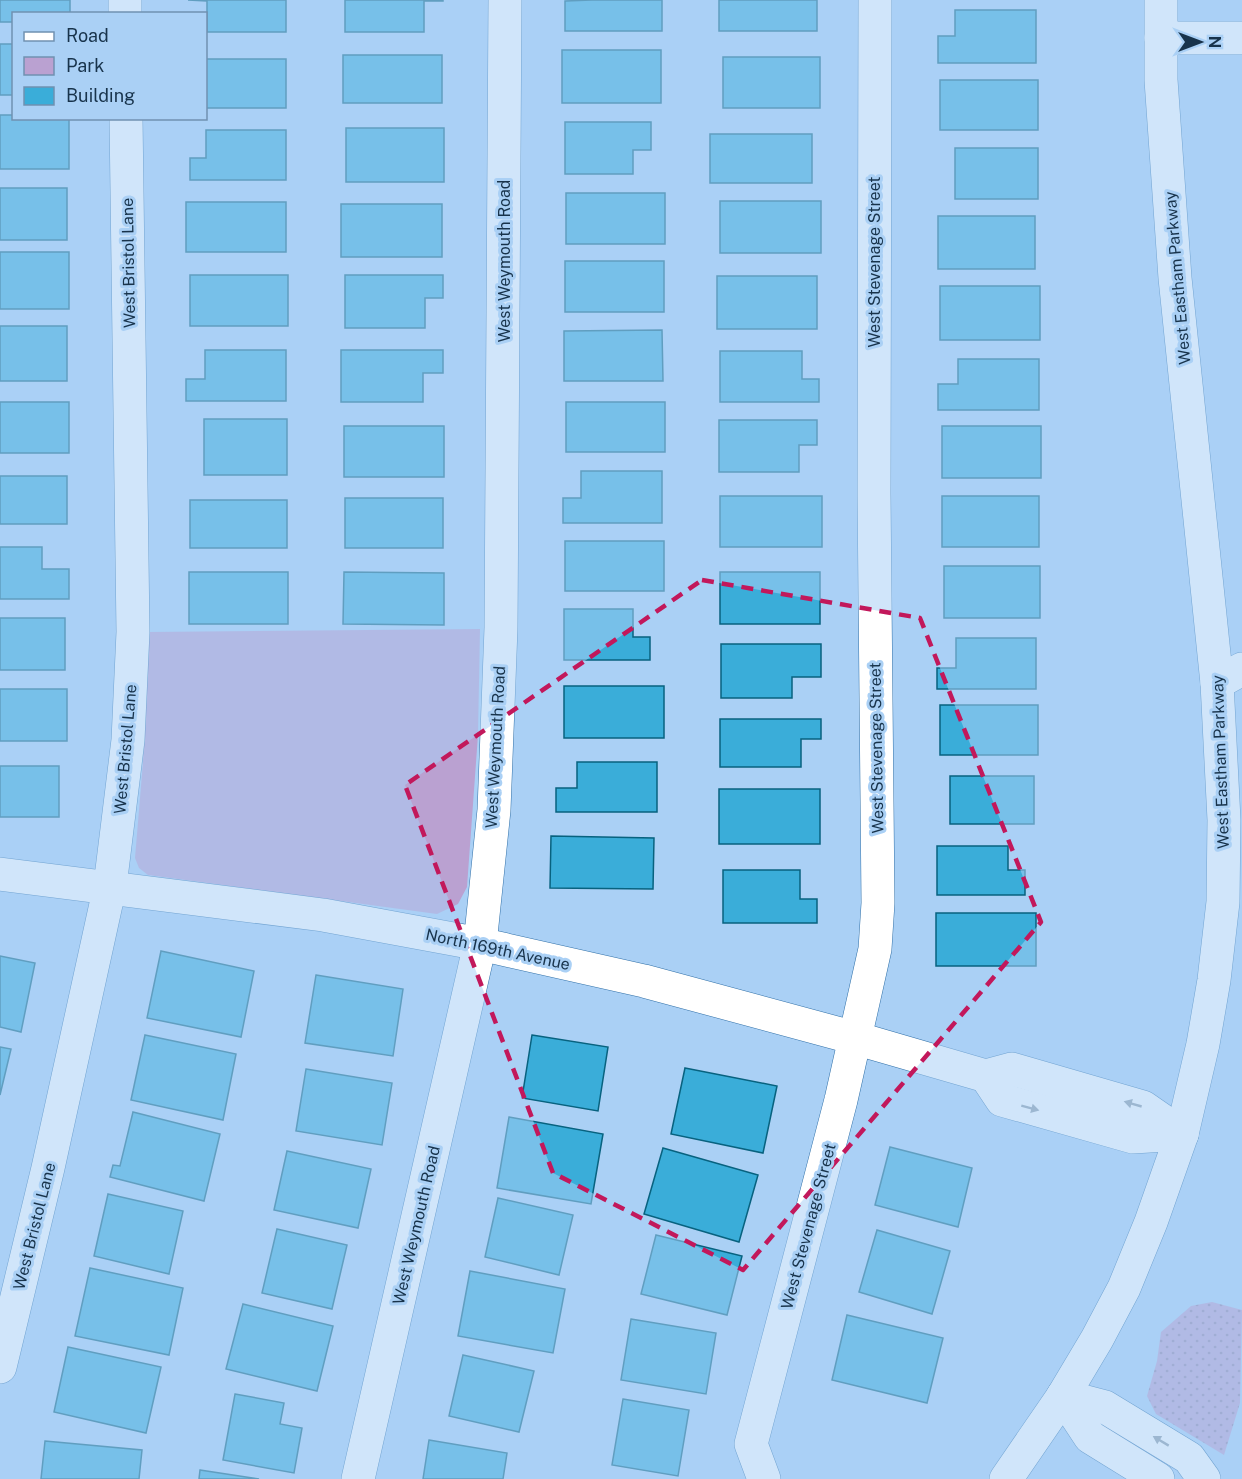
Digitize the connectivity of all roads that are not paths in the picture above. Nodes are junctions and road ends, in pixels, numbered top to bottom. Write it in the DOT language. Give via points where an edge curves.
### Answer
graph roads {
  1 [pos="505,0"];
  2 [pos="875,0"];
  3 [pos="1161,0"];
  4 [pos="1161,38"];
  5 [pos="1242,38"];
  6 [pos="126,120"];
  7 [pos="1234,680"];
  8 [pos="0,874"];
  9 [pos="110,886"];
  10 [pos="480,944"];
  11 [pos="855,1038"];
  12 [pos="1182,1134"];
  13 [pos="0,1367"];
  14 [pos="1063,1396"];
  15 [pos="358,1479"];
  16 [pos="764,1479"];
  17 [pos="1006,1479"];
  18 [pos="1158,1479"];
  19 [pos="1204,1479"];
  1 -- 10 [label="street, West Weymouth Road" via="501,628 494,810"];
  2 -- 11 [label="street, West Stevenage Street" via="878,903 875,950"];
  3 -- 4 [label="street, West Eastham Parkway"];
  4 -- 5 [label="street"];
  4 -- 7 [label="street, West Eastham Parkway" via="1175,278"];
  6 -- 9 [label="street, West Bristol Lane" via="133,632 128,740"];
  7 -- 12 [label="street, West Eastham Parkway" via="1224,820 1223,902 1203,1044"];
  8 -- 9 [label="street, North 169th Avenue"];
  9 -- 10 [label="street, North 169th Avenue" via="323,915"];
  9 -- 13 [label="street, West Bristol Lane"];
  10 -- 11 [label="street, North 169th Avenue" via="644,981"];
  10 -- 15 [label="street, West Weymouth Road"];
  11 -- 12 [label="street, North 169th Avenue" via="986,1077 1002,1100 1133,1137"];
  11 -- 16 [label="street, West Stevenage Street" via="751,1444"];
  12 -- 14 [label="street, West Eastham Parkway" via="1124,1288"];
  14 -- 17 [label="street, West Eastham Parkway"];
  14 -- 18 [label="street" via="1090,1437"];
  19 -- 14 [label="street, one-way" via="1189,1458 1106,1407"];
}
